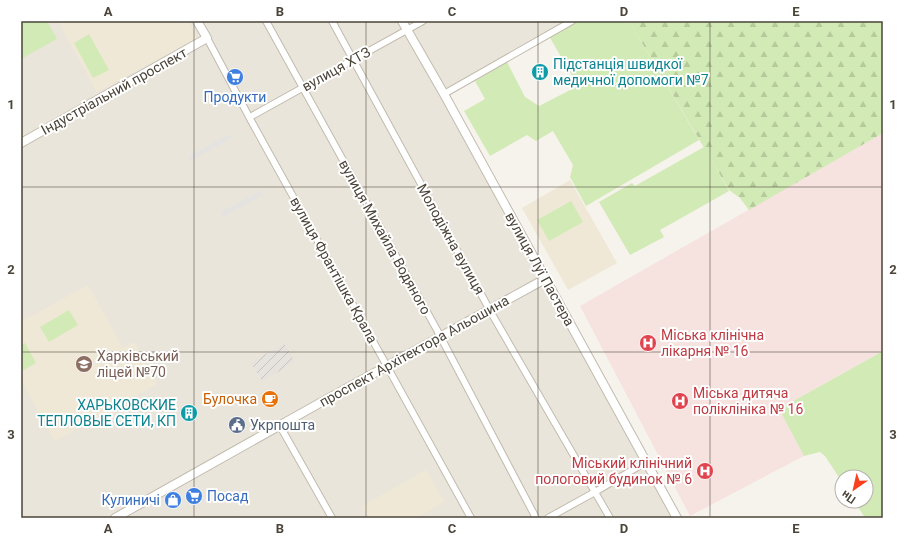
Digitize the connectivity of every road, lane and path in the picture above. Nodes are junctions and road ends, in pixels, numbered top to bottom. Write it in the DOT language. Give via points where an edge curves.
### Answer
graph roads {
  1 [pos="197,21"];
  2 [pos="266,21"];
  3 [pos="332,21"];
  4 [pos="402,21"];
  5 [pos="423,21"];
  6 [pos="572,21"];
  7 [pos="407,30"];
  8 [pos="207,38"];
  9 [pos="353,60"];
  10 [pos="303,87"];
  11 [pos="444,94"];
  12 [pos="250,117"];
  13 [pos="21,143"];
  14 [pos="545,279"];
  15 [pos="490,310"];
  16 [pos="440,337"];
  17 [pos="387,366"];
  18 [pos="280,426"];
  19 [pos="646,462"];
  20 [pos="595,492"];
  21 [pos="115,518"];
  22 [pos="332,518"];
  23 [pos="471,518"];
  24 [pos="536,518"];
  25 [pos="548,518"];
  26 [pos="610,518"];
  27 [pos="677,518"];
  1 -- 8 [label="street, вулиця Франтішка Крала"];
  2 -- 10 [label="street, вулиця Михайла Водяного"];
  3 -- 9 [label="street, Молодіжна вулиця"];
  4 -- 7 [label="street, вулиця Луї Пастера"];
  5 -- 7 [label="street, вулиця ХТЗ"];
  6 -- 11 [label="street"];
  7 -- 9 [label="street, вулиця ХТЗ"];
  7 -- 11 [label="street, вулиця Луї Пастера"];
  8 -- 12 [label="street, вулиця Франтішка Крала"];
  8 -- 13 [label="street, Індустріальний проспект"];
  9 -- 10 [label="street, вулиця ХТЗ"];
  9 -- 15 [label="street, Молодіжна вулиця"];
  10 -- 12 [label="street, вулиця ХТЗ"];
  10 -- 16 [label="street, вулиця Михайла Водяного"];
  11 -- 14 [label="street, вулиця Луї Пастера"];
  12 -- 17 [label="street, вулиця Франтішка Крала"];
  14 -- 15 [label="street, проспект Архітектора Альошина"];
  14 -- 19 [label="street, вулиця Луї Пастера"];
  15 -- 16 [label="street, проспект Архітектора Альошина"];
  15 -- 20 [label="street, Молодіжна вулиця"];
  16 -- 17 [label="street, проспект Архітектора Альошина"];
  16 -- 24 [label="street, вулиця Михайла Водяного"];
  17 -- 18 [label="street, проспект Архітектора Альошина"];
  17 -- 23 [label="street, вулиця Франтішка Крала"];
  18 -- 21 [label="street, проспект Архітектора Альошина"];
  18 -- 22 [label="street"];
  19 -- 20 [label="street"];
  19 -- 27 [label="street, вулиця Луї Пастера"];
  20 -- 25 [label="street"];
  20 -- 26 [label="street, Молодіжна вулиця"];
}
